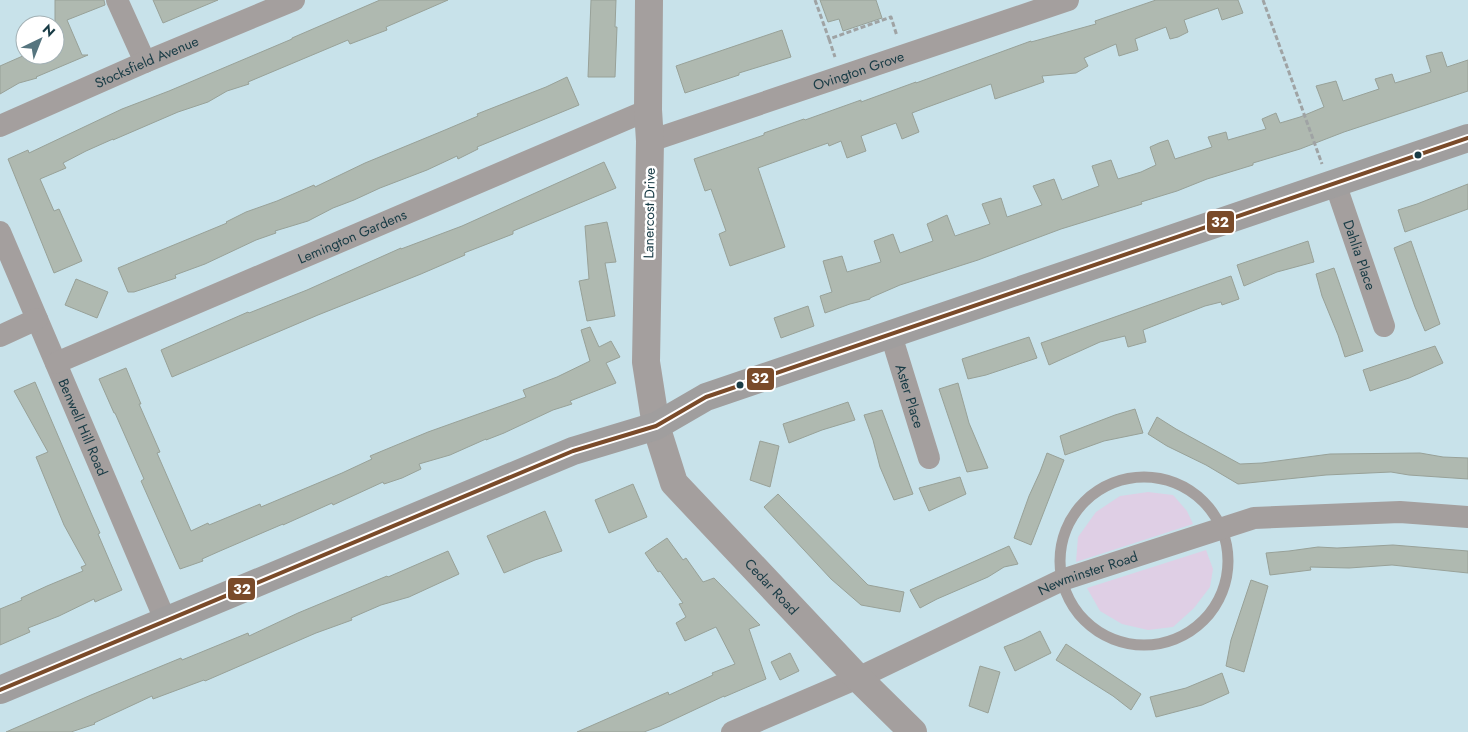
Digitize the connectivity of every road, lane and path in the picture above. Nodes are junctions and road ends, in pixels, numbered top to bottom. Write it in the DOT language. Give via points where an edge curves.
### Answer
graph roads {
  1 [pos="117,0"];
  2 [pos="294,0"];
  3 [pos="649,0"];
  4 [pos="815,0"];
  5 [pos="1068,0"];
  6 [pos="1263,0"];
  7 [pos="904,56"];
  8 [pos="145,62"];
  9 [pos="648,110"];
  10 [pos="0,126"];
  11 [pos="1468,138"];
  12 [pos="650,142"];
  13 [pos="1332,184"];
  14 [pos="0,232"];
  15 [pos="37,319"];
  16 [pos="1384,326"];
  17 [pos="891,335"];
  18 [pos="0,336"];
  19 [pos="56,362"];
  20 [pos="656,426"];
  21 [pos="929,458"];
  22 [pos="1468,517"];
  23 [pos="1222,528"];
  24 [pos="1062,580"];
  25 [pos="166,622"];
  26 [pos="858,678"];
  27 [pos="0,690"];
  28 [pos="732,732"];
  29 [pos="913,732"];
  1 -- 8 [label="street"];
  2 -- 8 [label="street, Stocksfield Avenue"];
  3 -- 9 [label="street, Lanercost Drive"];
  4 -- 7 [label="path" via="829,38 890,17"];
  5 -- 7 [label="street, Ovington Grove"];
  6 -- 13 [label="path"];
  7 -- 12 [label="street, Ovington Grove"];
  8 -- 10 [label="street, Stocksfield Avenue"];
  9 -- 12 [label="street, Lanercost Drive"];
  9 -- 19 [label="street, Lemington Gardens"];
  11 -- 13 [label="main road"];
  12 -- 20 [label="street, Lanercost Drive" via="646,362"];
  13 -- 16 [label="street, Dahlia Place"];
  13 -- 17 [label="main road"];
  14 -- 15 [label="street, Benwell Hill Road"];
  15 -- 18 [label="street"];
  15 -- 19 [label="street, Benwell Hill Road"];
  17 -- 20 [label="main road" via="706,397"];
  17 -- 21 [label="street, Aster Place"];
  19 -- 25 [label="street, Benwell Hill Road"];
  20 -- 25 [label="main road" via="573,451"];
  20 -- 26 [label="street, Cedar Road" via="674,483"];
  22 -- 23 [label="street, Newminster Road" via="1400,512 1264,517"];
  23 -- 24 [label="street, Newminster Road"];
  23 -- 24 [label="lane" via="1208,505 1186,487 1160,478 1131,477 1105,486 1083,502 1067,526 1060,552"];
  23 -- 24 [label="lane" via="1229,555 1222,592 1214,608 1195,629 1171,642 1143,646 1115,641 1091,627 1072,606"];
  24 -- 26 [label="street, Newminster Road"];
  25 -- 27 [label="main road"];
  26 -- 28 [label="street, Newminster Road"];
  26 -- 29 [label="street, Cedar Road"];
}
